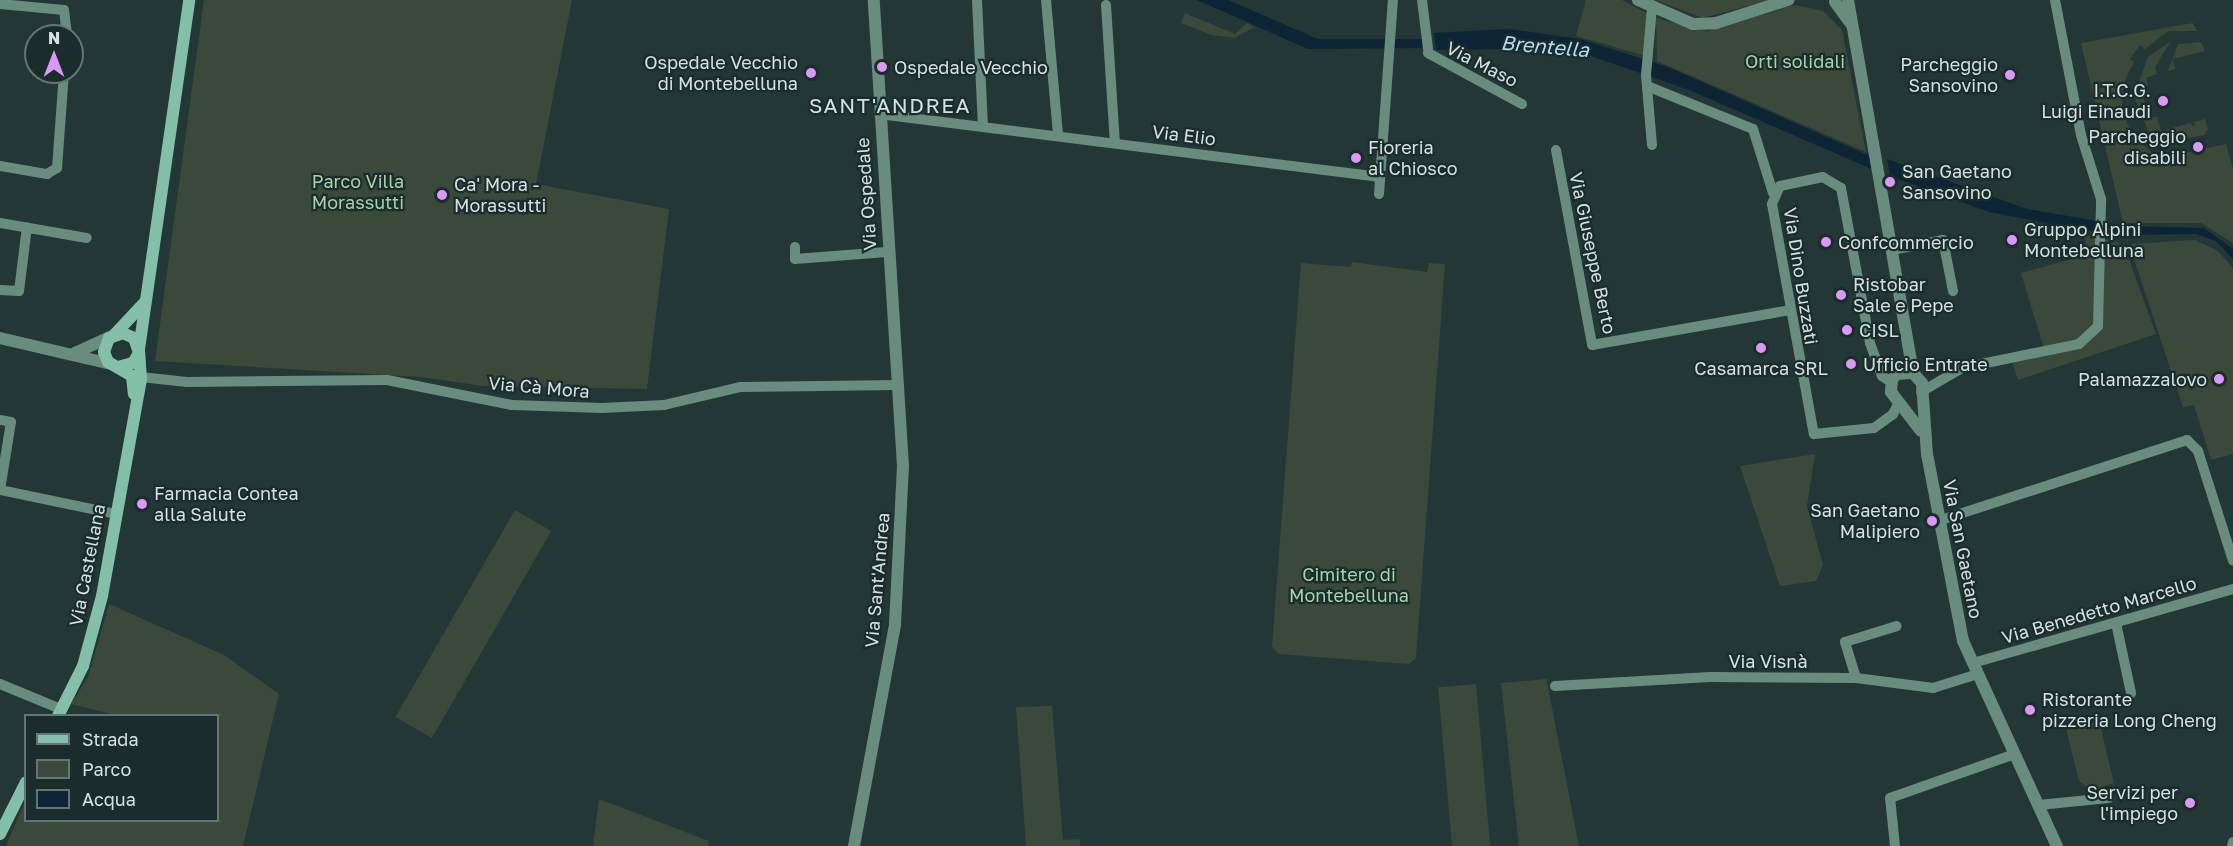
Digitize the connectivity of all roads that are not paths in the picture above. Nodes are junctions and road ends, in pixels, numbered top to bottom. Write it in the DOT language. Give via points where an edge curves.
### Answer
graph roads {
  1 [pos="189,0"];
  2 [pos="874,0"];
  3 [pos="977,0"];
  4 [pos="1046,0"];
  5 [pos="1393,0"];
  6 [pos="1422,0"];
  7 [pos="1638,0"];
  8 [pos="1788,0"];
  9 [pos="1836,0"];
  10 [pos="1848,0"];
  11 [pos="2055,0"];
  12 [pos="0,4"];
  13 [pos="1106,5"];
  14 [pos="1652,8"];
  15 [pos="66,24"];
  16 [pos="1852,27"];
  17 [pos="63,84"];
  18 [pos="1647,86"];
  19 [pos="1522,104"];
  20 [pos="879,114"];
  21 [pos="983,127"];
  22 [pos="1058,135"];
  23 [pos="1115,143"];
  24 [pos="1652,145"];
  25 [pos="1556,150"];
  26 [pos="0,166"];
  27 [pos="1380,177"];
  28 [pos="1773,193"];
  29 [pos="1378,194"];
  30 [pos="0,223"];
  31 [pos="27,227"];
  32 [pos="87,238"];
  33 [pos="795,247"];
  34 [pos="1892,250"];
  35 [pos="887,252"];
  36 [pos="0,290"];
  37 [pos="1953,291"];
  38 [pos="147,296"];
  39 [pos="1790,310"];
  40 [pos="113,335"];
  41 [pos="0,338"];
  42 [pos="1908,339"];
  43 [pos="139,351"];
  44 [pos="68,353"];
  45 [pos="115,366"];
  46 [pos="1915,374"];
  47 [pos="141,377"];
  48 [pos="1942,377"];
  49 [pos="1894,378"];
  50 [pos="898,385"];
  51 [pos="1920,395"];
  52 [pos="1901,402"];
  53 [pos="132,416"];
  54 [pos="0,420"];
  55 [pos="1926,446"];
  56 [pos="0,490"];
  57 [pos="116,514"];
  58 [pos="1938,521"];
  59 [pos="2233,561"];
  60 [pos="2233,589"];
  61 [pos="2116,623"];
  62 [pos="1897,626"];
  63 [pos="1976,668"];
  64 [pos="1856,678"];
  65 [pos="0,684"];
  66 [pos="1555,686"];
  67 [pos="2131,693"];
  68 [pos="60,712"];
  69 [pos="2015,754"];
  70 [pos="24,786"];
  71 [pos="2109,798"];
  72 [pos="2039,805"];
  73 [pos="0,834"];
  74 [pos="854,846"];
  75 [pos="1895,846"];
  76 [pos="2057,846"];
  1 -- 38 [label="main road, Via Castellana"];
  2 -- 20 [label="street, Via Ospedale"];
  3 -- 21 [label="street"];
  4 -- 22 [label="street"];
  5 -- 27 [label="street"];
  6 -- 19 [label="street, Via Maso" via="1428,51"];
  7 -- 14 [label="street"];
  8 -- 14 [label="street" via="1716,23 1677,21"];
  9 -- 16 [label="street, Via San Gaetano"];
  10 -- 16 [label="street, Via San Gaetano"];
  11 -- 48 [label="street" via="2080,135 2098,180 2102,234 2100,310 2090,338"];
  12 -- 15 [label="street" via="64,10"];
  13 -- 23 [label="street"];
  14 -- 18 [label="street" via="1652,58"];
  16 -- 34 [label="street, Via San Gaetano"];
  17 -- 26 [label="street" via="57,168 47,174"];
  18 -- 24 [label="street"];
  18 -- 28 [label="street" via="1753,129"];
  20 -- 21 [label="street, Via Elio"];
  20 -- 35 [label="street, Via Ospedale"];
  21 -- 22 [label="street, Via Elio"];
  22 -- 23 [label="street, Via Elio"];
  23 -- 27 [label="street, Via Elio"];
  25 -- 39 [label="street, Via Giuseppe Berto" via="1592,345"];
  27 -- 29 [label="street"];
  28 -- 39 [label="street, Via Dino Buzzati"];
  28 -- 49 [label="street, Via Dino Buzzati" via="1789,183 1823,177 1841,188 1870,343 1882,376"];
  30 -- 31 [label="street"];
  31 -- 32 [label="street"];
  31 -- 36 [label="street" via="19,291"];
  33 -- 35 [label="street" via="795,259"];
  34 -- 37 [label="street" via="1943,240"];
  34 -- 42 [label="street, Via San Gaetano"];
  35 -- 50 [label="street, Via Ospedale"];
  38 -- 40 [label="main road, Via Castellana" via="136,315"];
  38 -- 43 [label="main road, Via Castellana"];
  39 -- 52 [label="street, Via Dino Buzzati" via="1814,434 1874,428 1893,414"];
  40 -- 43 [label="main road" via="130,336"];
  40 -- 44 [label="street"];
  40 -- 45 [label="main road" via="104,352"];
  41 -- 44 [label="street"];
  42 -- 46 [label="street, Via San Gaetano"];
  42 -- 49 [label="street, Via San Gaetano" via="1906,360"];
  43 -- 45 [label="main road" via="133,363"];
  43 -- 47 [label="main road, Via Castellana"];
  44 -- 45 [label="street"];
  45 -- 53 [label="main road, Via Castellana" via="133,379"];
  46 -- 48 [label="street"];
  46 -- 49 [label="street"];
  46 -- 51 [label="street, Via San Gaetano"];
  47 -- 50 [label="street, Via Cà Mora" via="187,382 387,380 513,405 579,408 664,405 780,384"];
  47 -- 53 [label="main road, Via Castellana"];
  48 -- 51 [label="street"];
  49 -- 52 [label="street, Via San Gaetano"];
  50 -- 74 [label="street, Via Sant'Andrea" via="903,466 895,624"];
  51 -- 52 [label="street"];
  51 -- 55 [label="street, Via San Gaetano"];
  52 -- 55 [label="street, Via San Gaetano"];
  53 -- 57 [label="main road, Via Castellana"];
  54 -- 56 [label="street" via="11,422"];
  55 -- 58 [label="street, Via San Gaetano"];
  56 -- 57 [label="street"];
  57 -- 68 [label="main road, Via Castellana" via="92,635"];
  58 -- 59 [label="street" via="2187,440 2198,451"];
  58 -- 63 [label="street, Via San Gaetano" via="1954,609"];
  60 -- 61 [label="street, Via Benedetto Marcello"];
  61 -- 63 [label="street, Via Benedetto Marcello"];
  61 -- 67 [label="street"];
  62 -- 64 [label="street" via="1845,642"];
  63 -- 64 [label="street, Via Visnà" via="1933,688"];
  63 -- 69 [label="street, Via San Gaetano"];
  64 -- 66 [label="street, Via Visnà" via="1710,677"];
  65 -- 68 [label="street"];
  69 -- 72 [label="street, Via San Gaetano"];
  69 -- 75 [label="street" via="1890,798"];
  70 -- 73 [label="main road"];
  71 -- 72 [label="street"];
  72 -- 76 [label="street, Via San Gaetano"];
}
